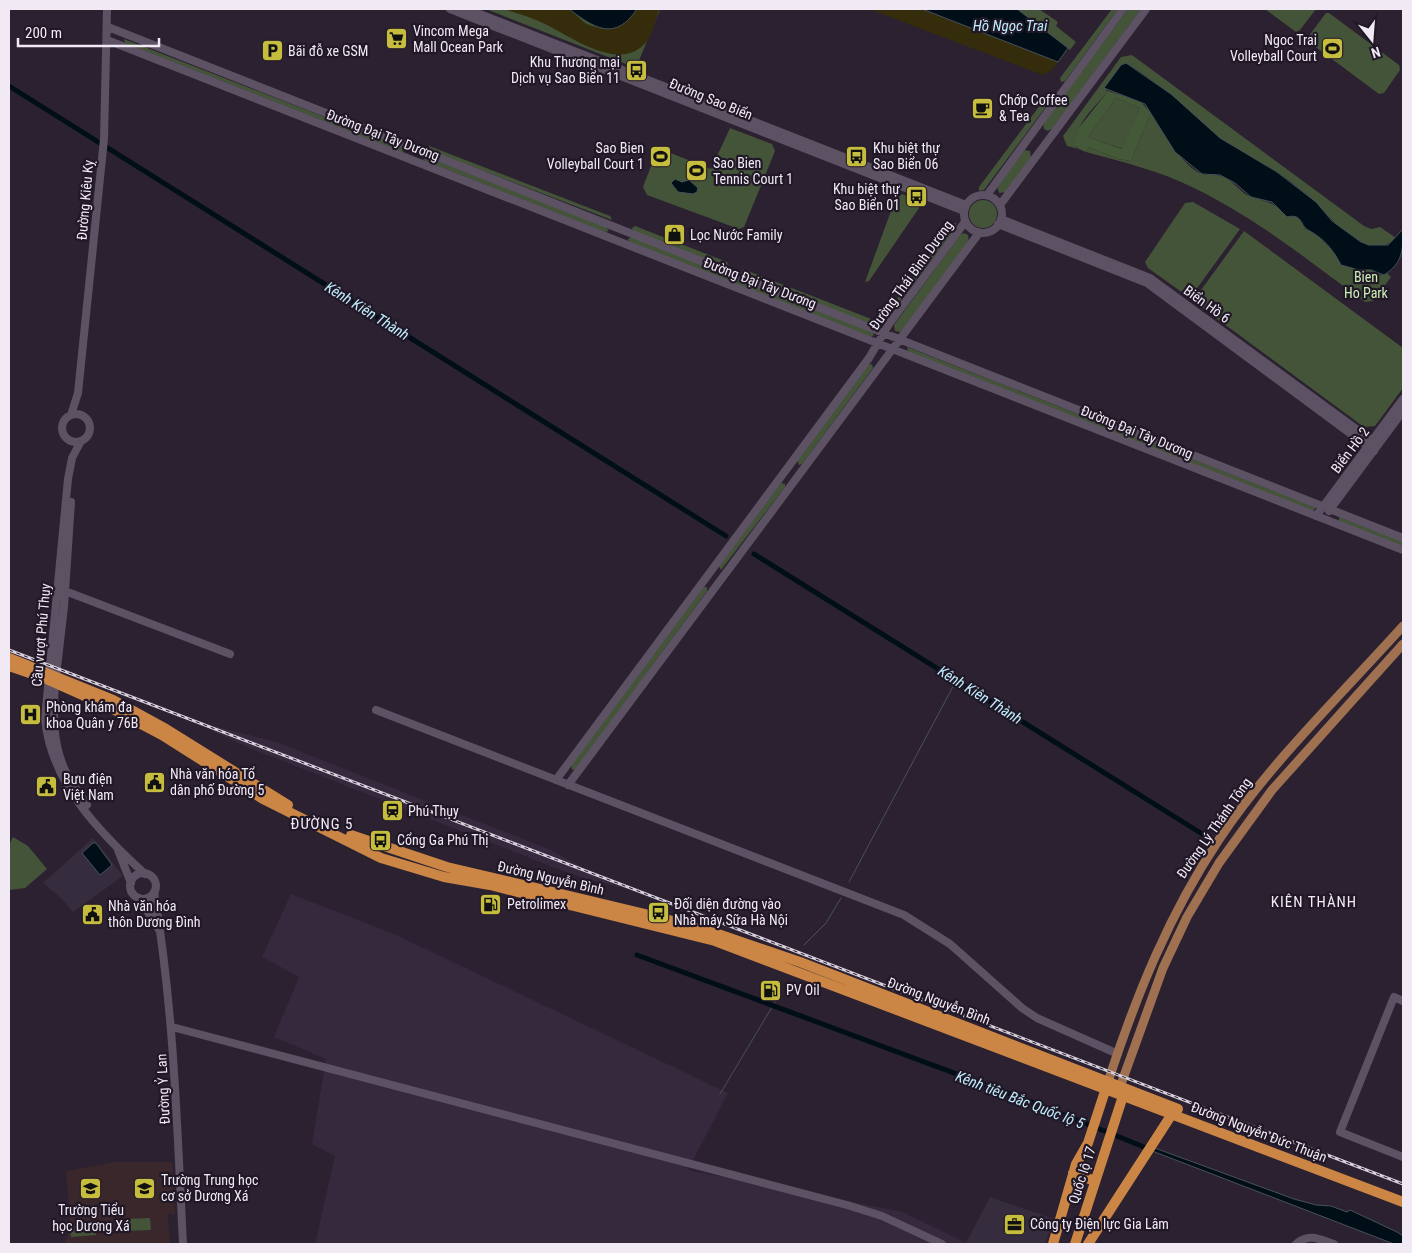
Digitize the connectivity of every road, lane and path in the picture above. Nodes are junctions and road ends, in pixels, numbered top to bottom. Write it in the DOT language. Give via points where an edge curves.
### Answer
graph roads {
  1 [pos="107,9"];
  2 [pos="450,9"];
  3 [pos="1123,9"];
  4 [pos="1146,9"];
  5 [pos="467,11"];
  6 [pos="108,28"];
  7 [pos="108,40"];
  8 [pos="987,195"];
  9 [pos="1000,205"];
  10 [pos="965,208"];
  11 [pos="1000,221"];
  12 [pos="965,222"];
  13 [pos="980,233"];
  14 [pos="883,333"];
  15 [pos="900,339"];
  16 [pos="878,343"];
  17 [pos="892,349"];
  18 [pos="78,393"];
  19 [pos="1403,399"];
  20 [pos="1403,411"];
  21 [pos="71,415"];
  22 [pos="84,416"];
  23 [pos="68,438"];
  24 [pos="81,441"];
  25 [pos="1373,446"];
  26 [pos="72,458"];
  27 [pos="786,469"];
  28 [pos="797,476"];
  29 [pos="68,478"];
  30 [pos="1327,508"];
  31 [pos="1320,517"];
  32 [pos="1403,538"];
  33 [pos="1403,550"];
  34 [pos="708,574"];
  35 [pos="718,582"];
  36 [pos="65,590"];
  37 [pos="1403,626"];
  38 [pos="1403,644"];
  39 [pos="230,654"];
  40 [pos="9,658"];
  41 [pos="9,666"];
  42 [pos="45,675"];
  43 [pos="56,679"];
  44 [pos="376,710"];
  45 [pos="1274,768"];
  46 [pos="1284,776"];
  47 [pos="556,780"];
  48 [pos="568,784"];
  49 [pos="101,828"];
  50 [pos="117,848"];
  51 [pos="145,874"];
  52 [pos="131,883"];
  53 [pos="154,892"];
  54 [pos="139,898"];
  55 [pos="161,933"];
  56 [pos="800,962"];
  57 [pos="796,972"];
  58 [pos="1141,988"];
  59 [pos="1152,994"];
  60 [pos="1403,1001"];
  61 [pos="172,1027"];
  62 [pos="1118,1054"];
  63 [pos="1106,1086"];
  64 [pos="1122,1091"];
  65 [pos="1172,1114"];
  66 [pos="1403,1157"];
  67 [pos="1073,1173"];
  68 [pos="1095,1181"];
  69 [pos="1403,1194"];
  70 [pos="1403,1202"];
  71 [pos="183,1244"];
  72 [pos="942,1244"];
  73 [pos="1053,1244"];
  74 [pos="1074,1244"];
  75 [pos="1088,1244"];
  76 [pos="1296,1244"];
  77 [pos="1334,1244"];
  1 -- 6 [label="main road, Đường Kiêu Kỵ"];
  2 -- 5 [label="main road, Đường Sao Biển"];
  3 -- 8 [label="main road"];
  4 -- 9 [label="main road"];
  5 -- 10 [label="main road, Đường Sao Biển"];
  6 -- 7 [label="main road, Đường Kiêu Kỵ"];
  6 -- 14 [label="main road, Đường Đại Tây Dương"];
  7 -- 16 [label="main road, Đường Đại Tây Dương"];
  7 -- 18 [label="main road, Đường Kiêu Kỵ" via="104,139"];
  8 -- 9 [label="main road"];
  8 -- 10 [label="main road" via="976,196"];
  9 -- 11 [label="main road"];
  10 -- 12 [label="main road"];
  11 -- 13 [label="main road" via="988,232"];
  11 -- 25 [label="main road, Biển Hồ 6" via="1146,283"];
  12 -- 13 [label="main road"];
  12 -- 14 [label="main road, Đường Thái Bình Dương"];
  13 -- 15 [label="main road, Đường Thái Bình Dương"];
  14 -- 15 [label="main road, Đường Đại Tây Dương"];
  14 -- 16 [label="main road, Đường Thái Bình Dương"];
  15 -- 17 [label="main road, Đường Thái Bình Dương"];
  15 -- 30 [label="main road, Đường Đại Tây Dương"];
  16 -- 17 [label="main road, Đường Đại Tây Dương"];
  16 -- 27 [label="main road, Đường Thái Bình Dương"];
  17 -- 28 [label="main road, Đường Thái Bình Dương"];
  17 -- 31 [label="main road, Đường Đại Tây Dương"];
  18 -- 21 [label="main road, Đường Kiêu Kỵ"];
  18 -- 22 [label="main road, Đường Kiêu Kỵ"];
  19 -- 25 [label="main road, Biển Hồ 2"];
  20 -- 25 [label="main road, Biển Hồ 2"];
  21 -- 22 [label="main road"];
  21 -- 23 [label="main road" via="62,428"];
  22 -- 24 [label="main road" via="90,430"];
  23 -- 24 [label="main road"];
  23 -- 26 [label="main road"];
  24 -- 26 [label="main road"];
  25 -- 30 [label="main road, Biển Hồ 2"];
  26 -- 29 [label="main road"];
  27 -- 28 [label="main road"];
  27 -- 34 [label="main road, Đường Thái Bình Dương"];
  28 -- 35 [label="main road, Đường Thái Bình Dương"];
  29 -- 36 [label="main road" via="72,487"];
  29 -- 42 [label="main road" via="63,487"];
  29 -- 49 [label="main road, Cầu vượt Phú Thụy" via="47,734 61,776"];
  30 -- 31 [label="main road, Biển Hồ 2"];
  30 -- 32 [label="main road, Đường Đại Tây Dương"];
  31 -- 33 [label="main road, Đường Đại Tây Dương"];
  34 -- 35 [label="main road"];
  34 -- 47 [label="main road, Đường Thái Bình Dương"];
  35 -- 48 [label="main road, Đường Thái Bình Dương"];
  36 -- 39 [label="main road"];
  36 -- 43 [label="main road"];
  37 -- 45 [label="main road, Đường Lý Thánh Tông"];
  38 -- 46 [label="main road, Đường Lý Thánh Tông"];
  40 -- 42 [label="highway, Đường Nguyễn Bình"];
  41 -- 42 [label="highway, Đường Nguyễn Bình"];
  42 -- 43 [label="highway, Đường Nguyễn Bình"];
  42 -- 49 [label="main road" via="44,744 59,779 92,824"];
  43 -- 49 [label="main road" via="53,719 60,755 68,776"];
  43 -- 56 [label="highway, Đường Nguyễn Bình" via="114,700 267,793 360,839 446,867 662,918"];
  43 -- 57 [label="highway, Đường Nguyễn Bình" via="162,735 263,799 381,858 444,877 490,885 679,931"];
  44 -- 47 [label="main road"];
  45 -- 46 [label="main road"];
  45 -- 58 [label="main road, Đường Lý Thánh Tông" via="1201,867 1175,912"];
  46 -- 59 [label="main road, Đường Lý Thánh Tông" via="1236,836 1204,886"];
  47 -- 48 [label="main road"];
  48 -- 62 [label="main road" via="904,915 950,944 1037,1018"];
  49 -- 50 [label="main road"];
  50 -- 51 [label="main road"];
  50 -- 52 [label="main road"];
  51 -- 52 [label="main road" via="136,876"];
  51 -- 53 [label="main road" via="155,881"];
  52 -- 54 [label="main road" via="132,892"];
  53 -- 54 [label="main road" via="148,898"];
  53 -- 55 [label="main road, Đường Ỷ Lan"];
  54 -- 55 [label="main road, Đường Ỷ Lan"];
  55 -- 61 [label="main road, Đường Ỷ Lan"];
  56 -- 57 [label="highway"];
  56 -- 63 [label="highway, Đường Nguyễn Bình"];
  57 -- 63 [label="highway, Đường Nguyễn Bình"];
  58 -- 59 [label="main road"];
  58 -- 62 [label="main road, Đường Lý Thánh Tông"];
  59 -- 64 [label="main road, Đường Lý Thánh Tông"];
  60 -- 66 [label="main road" via="1394,997 1340,1132"];
  61 -- 71 [label="main road, Đường Ỷ Lan"];
  61 -- 72 [label="main road" via="847,1205 882,1216"];
  62 -- 63 [label="main road, Đường Lý Thánh Tông"];
  63 -- 64 [label="highway, Đường Nguyễn Đức Thuận"];
  63 -- 67 [label="highway, Quốc lộ 17" via="1092,1132"];
  64 -- 65 [label="highway, Đường Nguyễn Đức Thuận"];
  64 -- 68 [label="highway, Quốc lộ 17"];
  64 -- 69 [label="highway, Đường Nguyễn Đức Thuận"];
  65 -- 70 [label="highway, Đường Nguyễn Đức Thuận"];
  65 -- 75 [label="highway"];
  67 -- 68 [label="highway"];
  67 -- 73 [label="highway, Quốc lộ 17"];
  68 -- 74 [label="highway, Quốc lộ 17"];
  76 -- 77 [label="main road" via="1303,1238 1314,1236"];
}
